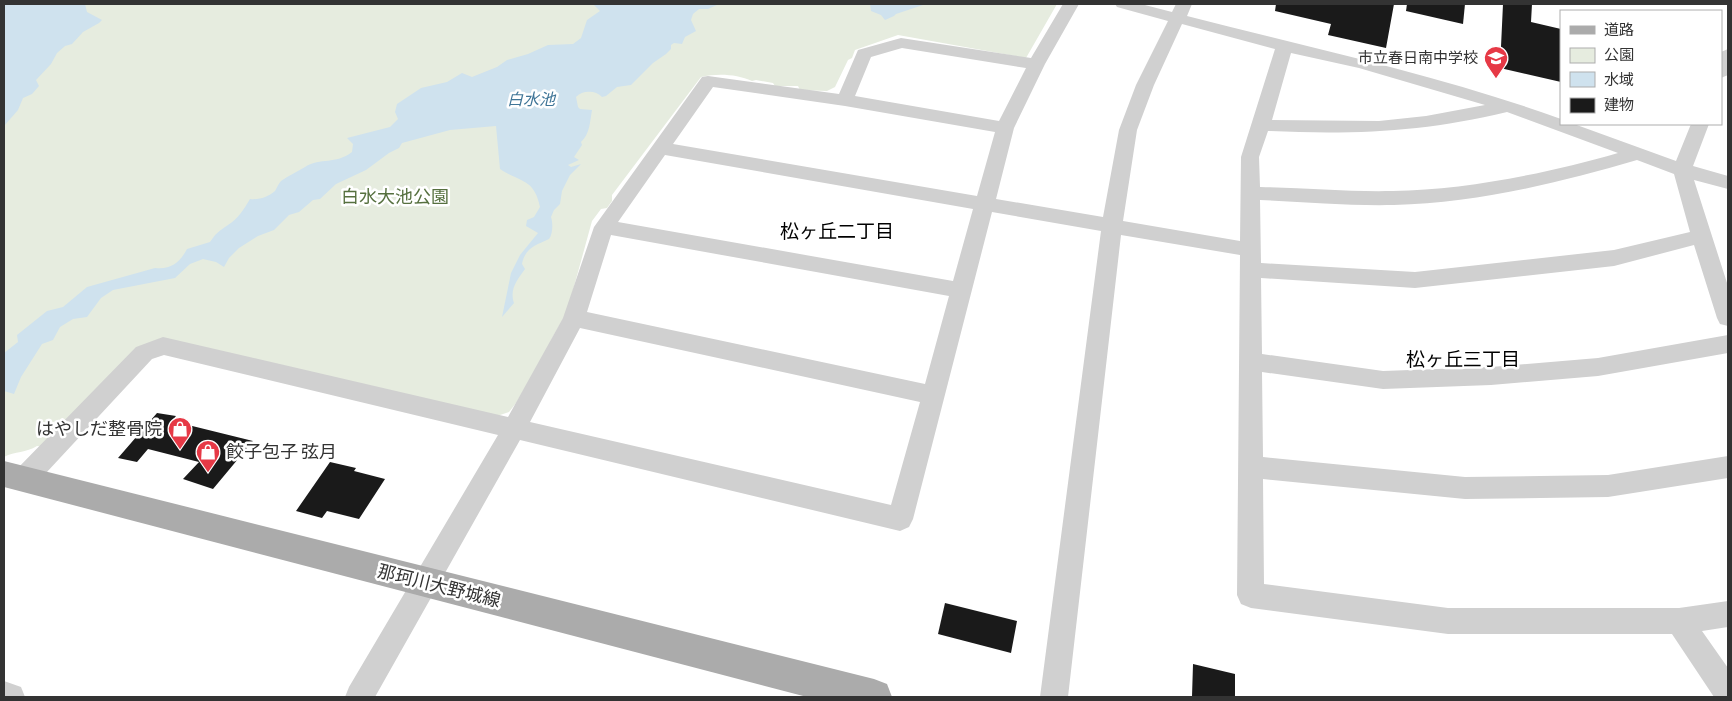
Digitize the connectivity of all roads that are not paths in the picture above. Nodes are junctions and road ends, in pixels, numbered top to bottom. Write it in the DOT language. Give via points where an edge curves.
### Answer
graph roads {
  1 [pos="1071,4"];
  2 [pos="1123,4"];
  3 [pos="1181,11"];
  4 [pos="1284,46"];
  5 [pos="1728,54"];
  6 [pos="1036,64"];
  7 [pos="1722,70"];
  8 [pos="845,100"];
  9 [pos="1508,106"];
  10 [pos="1261,125"];
  11 [pos="1700,125"];
  12 [pos="1005,128"];
  13 [pos="660,148"];
  14 [pos="1638,154"];
  15 [pos="1682,170"];
  16 [pos="1728,182"];
  17 [pos="1251,193"];
  18 [pos="984,203"];
  19 [pos="1112,225"];
  20 [pos="604,227"];
  21 [pos="1701,236"];
  22 [pos="1251,260"];
  23 [pos="1721,273"];
  24 [pos="961,290"];
  25 [pos="574,318"];
  26 [pos="1728,318"];
  27 [pos="1728,344"];
  28 [pos="1251,362"];
  29 [pos="933,395"];
  30 [pos="514,429"];
  31 [pos="1251,467"];
  32 [pos="1728,467"];
  33 [pos="14,476"];
  34 [pos="425,583"];
  35 [pos="1728,614"];
  36 [pos="1680,621"];
  37 [pos="1728,692"];
  38 [pos="4,695"];
  39 [pos="11,697"];
  40 [pos="359,697"];
  41 [pos="874,697"];
  42 [pos="1054,697"];
  1 -- 6 [label="street"];
  2 -- 3 [label="street"];
  3 -- 4 [label="street"];
  3 -- 19 [label="street" via="1128,130"];
  4 -- 9 [label="street" via="1364,64"];
  4 -- 10 [label="street"];
  5 -- 7 [label="street"];
  6 -- 8 [label="street" via="901,43 864,54"];
  6 -- 12 [label="street"];
  8 -- 12 [label="street"];
  8 -- 13 [label="street" via="708,81"];
  9 -- 10 [label="street" via="1382,127 1321,129"];
  9 -- 14 [label="street"];
  10 -- 17 [label="street" via="1250,157"];
  11 -- 15 [label="street"];
  12 -- 18 [label="street"];
  13 -- 18 [label="street"];
  13 -- 20 [label="street"];
  14 -- 15 [label="street"];
  14 -- 17 [label="street" via="1578,171 1471,191 1394,198"];
  15 -- 16 [label="street"];
  15 -- 21 [label="street"];
  17 -- 22 [label="street"];
  18 -- 19 [label="street"];
  18 -- 24 [label="street"];
  19 -- 22 [label="street"];
  19 -- 42 [label="street"];
  20 -- 24 [label="street"];
  20 -- 25 [label="street"];
  21 -- 22 [label="street" via="1614,258 1415,280"];
  21 -- 23 [label="street"];
  22 -- 28 [label="street"];
  23 -- 26 [label="street"];
  24 -- 29 [label="street"];
  25 -- 29 [label="street"];
  25 -- 30 [label="street"];
  27 -- 28 [label="street" via="1598,367 1491,376 1383,380"];
  28 -- 31 [label="street"];
  29 -- 30 [label="street" via="900,519"];
  30 -- 33 [label="street" via="163,346 144,353"];
  30 -- 34 [label="street"];
  31 -- 32 [label="street" via="1465,488 1608,486"];
  31 -- 36 [label="street" via="1251,595 1448,621"];
  33 -- 34 [label="main road, 那珂川大野城線"];
  34 -- 40 [label="street"];
  34 -- 41 [label="main road, 那珂川大野城線"];
  35 -- 36 [label="street"];
  36 -- 37 [label="street"];
  38 -- 39 [label="street"];
}
